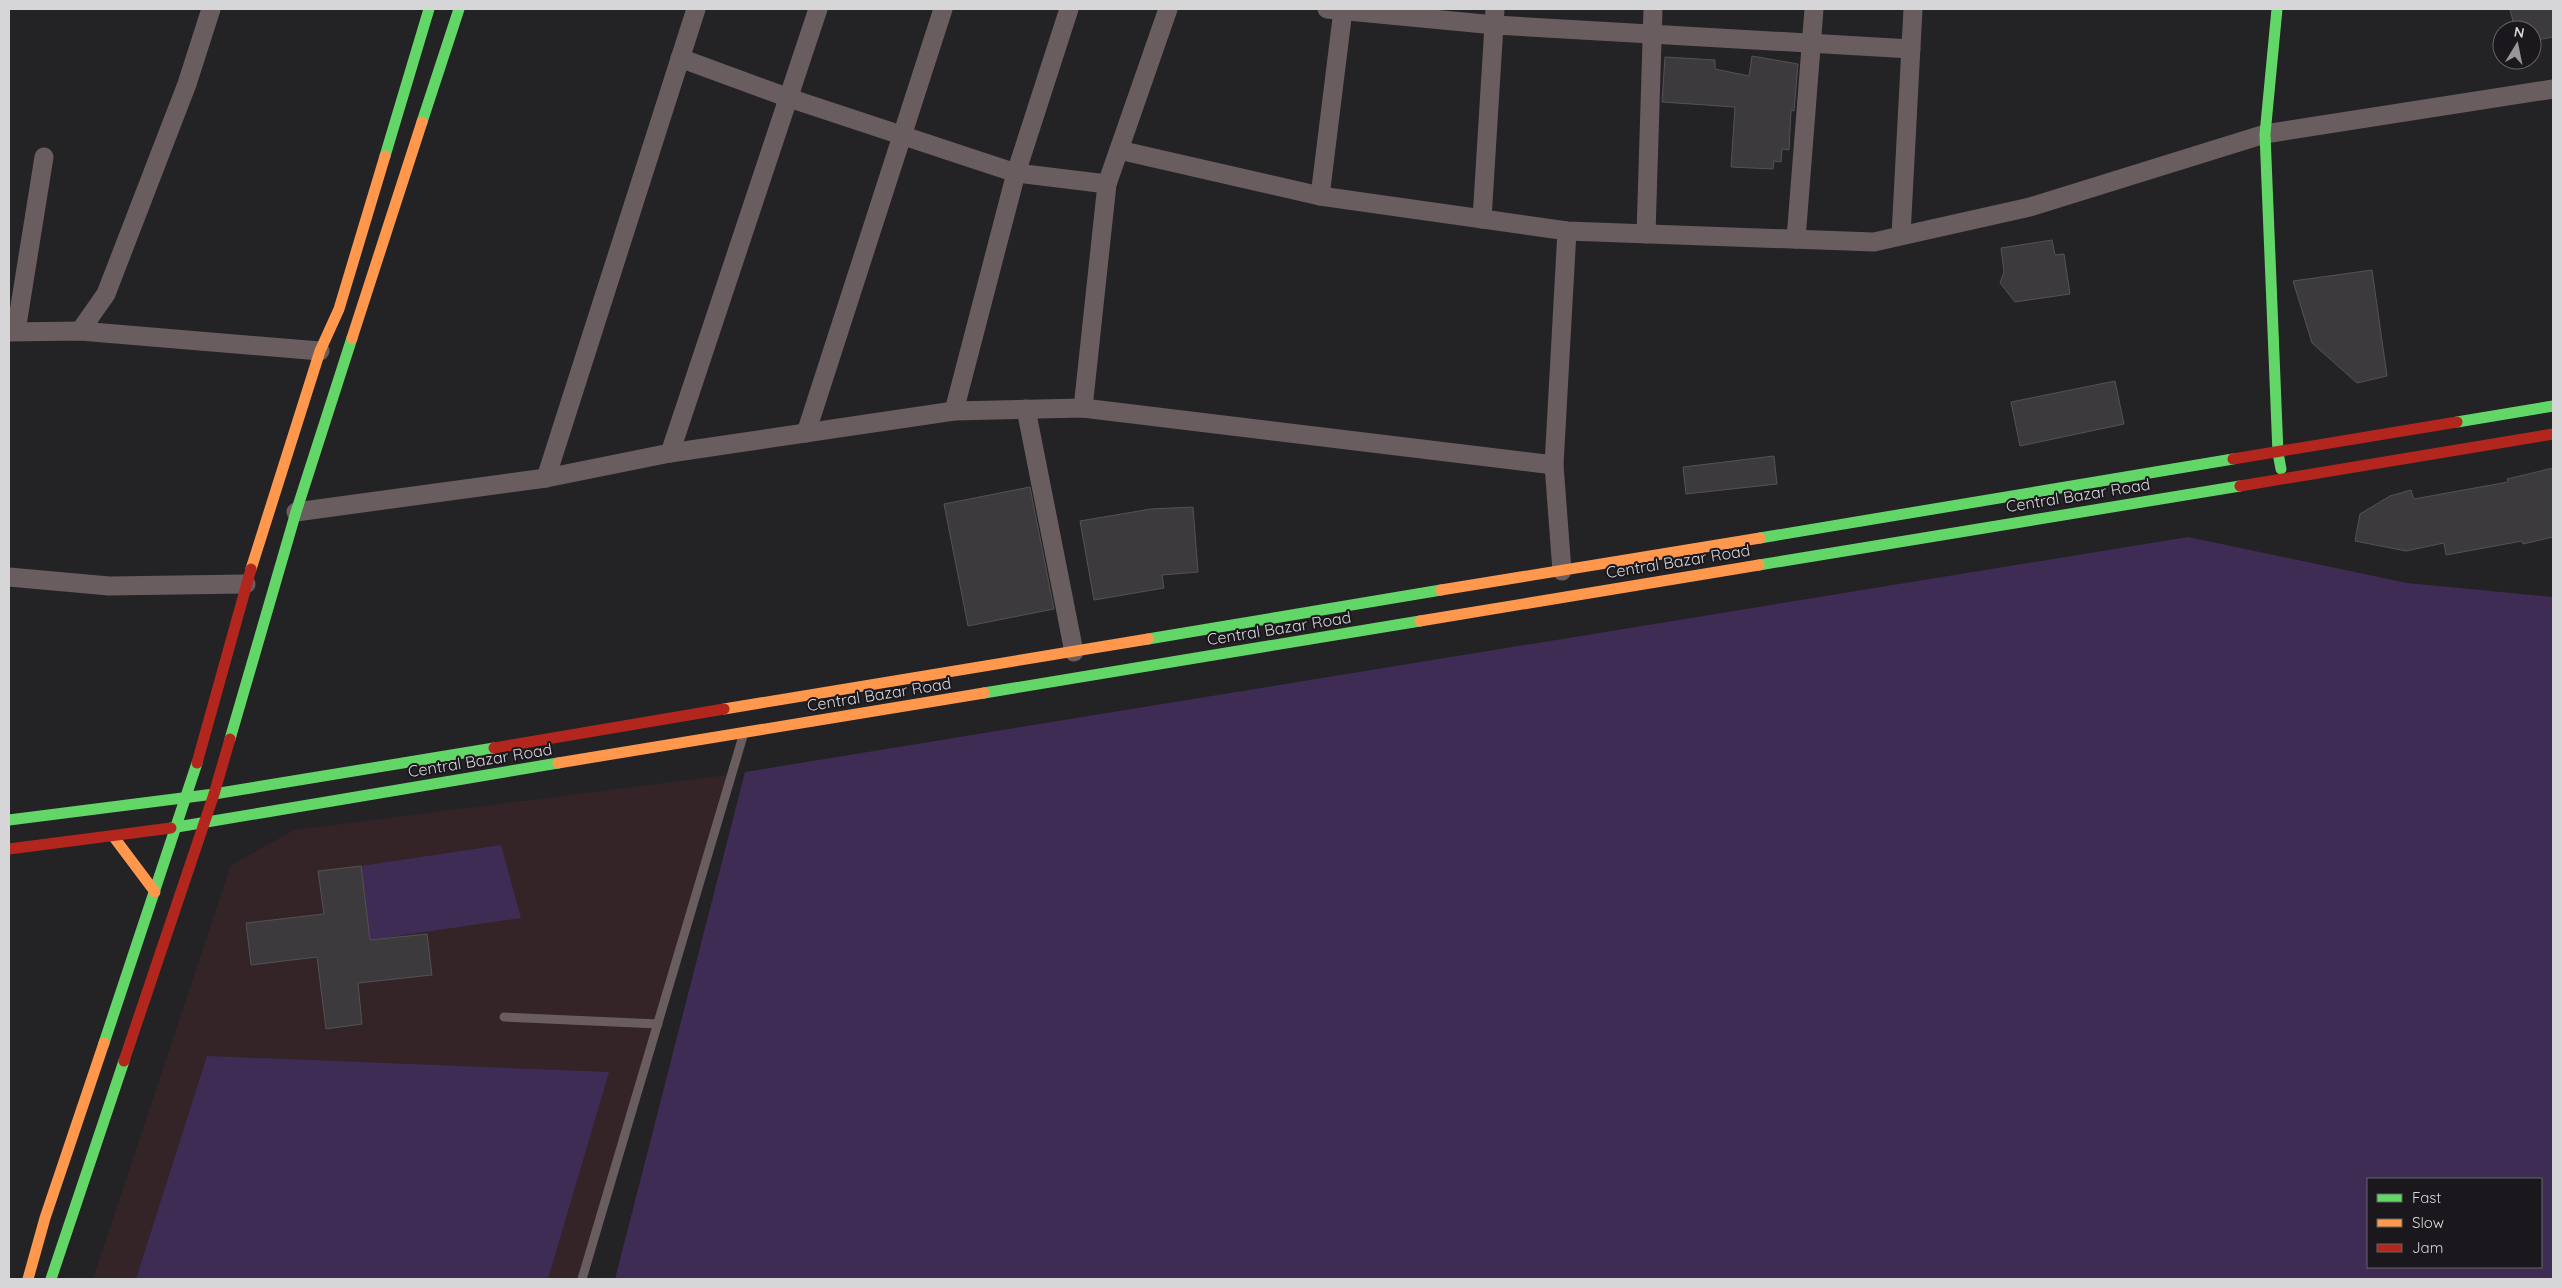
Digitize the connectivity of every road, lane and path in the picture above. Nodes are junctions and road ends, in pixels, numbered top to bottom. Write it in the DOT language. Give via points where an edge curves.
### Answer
graph roads {
  1 [pos="211,9"];
  2 [pos="428,9"];
  3 [pos="459,9"];
  4 [pos="696,9"];
  5 [pos="818,9"];
  6 [pos="943,9"];
  7 [pos="1069,9"];
  8 [pos="1168,9"];
  9 [pos="1335,9"];
  10 [pos="1653,9"];
  11 [pos="1814,9"];
  12 [pos="1913,9"];
  13 [pos="2277,9"];
  14 [pos="1495,17"];
  15 [pos="1651,34"];
  16 [pos="1812,43"];
  17 [pos="1911,49"];
  18 [pos="680,58"];
  19 [pos="2553,89"];
  20 [pos="789,98"];
  21 [pos="2265,134"];
  22 [pos="902,135"];
  23 [pos="1119,150"];
  24 [pos="44,157"];
  25 [pos="1016,173"];
  26 [pos="1107,184"];
  27 [pos="1320,196"];
  28 [pos="1482,219"];
  29 [pos="1567,231"];
  30 [pos="1646,234"];
  31 [pos="1901,235"];
  32 [pos="1796,239"];
  33 [pos="80,331"];
  34 [pos="13,332"];
  35 [pos="320,351"];
  36 [pos="2553,406"];
  37 [pos="1083,408"];
  38 [pos="1026,410"];
  39 [pos="954,411"];
  40 [pos="806,433"];
  41 [pos="2553,434"];
  42 [pos="2278,452"];
  43 [pos="670,453"];
  44 [pos="1554,465"];
  45 [pos="546,478"];
  46 [pos="2284,478"];
  47 [pos="296,512"];
  48 [pos="1562,571"];
  49 [pos="9,577"];
  50 [pos="246,584"];
  51 [pos="1074,652"];
  52 [pos="744,734"];
  53 [pos="214,794"];
  54 [pos="187,797"];
  55 [pos="9,820"];
  56 [pos="205,821"];
  57 [pos="177,827"];
  58 [pos="113,836"];
  59 [pos="9,849"];
  60 [pos="155,892"];
  61 [pos="504,1017"];
  62 [pos="658,1024"];
  63 [pos="28,1279"];
  64 [pos="52,1279"];
  65 [pos="582,1279"];
  1 -- 33 [label="street" via="187,84 106,294"];
  2 -- 35 [label="main road" via="339,309"];
  3 -- 47 [label="main road"];
  4 -- 18 [label="street"];
  5 -- 20 [label="street"];
  6 -- 22 [label="street"];
  7 -- 25 [label="street"];
  8 -- 23 [label="street"];
  9 -- 14 [label="street"];
  9 -- 27 [label="street"];
  10 -- 15 [label="street"];
  11 -- 16 [label="street"];
  12 -- 17 [label="street"];
  13 -- 21 [label="main road"];
  14 -- 15 [label="street"];
  14 -- 28 [label="street"];
  15 -- 16 [label="street"];
  15 -- 30 [label="street"];
  16 -- 17 [label="street"];
  16 -- 32 [label="street"];
  17 -- 31 [label="street"];
  18 -- 20 [label="street"];
  18 -- 45 [label="street"];
  19 -- 21 [label="street"];
  20 -- 22 [label="street"];
  20 -- 43 [label="street"];
  21 -- 31 [label="street" via="2030,207"];
  21 -- 42 [label="main road"];
  22 -- 25 [label="street"];
  22 -- 40 [label="street"];
  23 -- 26 [label="street"];
  23 -- 27 [label="street"];
  24 -- 34 [label="street"];
  25 -- 26 [label="street"];
  25 -- 39 [label="street"];
  26 -- 37 [label="street"];
  27 -- 28 [label="street"];
  28 -- 29 [label="street"];
  29 -- 30 [label="street"];
  29 -- 44 [label="street"];
  30 -- 32 [label="street"];
  31 -- 32 [label="street" via="1874,242"];
  33 -- 34 [label="street"];
  33 -- 35 [label="street"];
  35 -- 50 [label="main road"];
  36 -- 42 [label="main road, Central Bazar Road"];
  37 -- 38 [label="street"];
  37 -- 44 [label="street"];
  38 -- 39 [label="street"];
  38 -- 51 [label="street"];
  39 -- 40 [label="street"];
  40 -- 43 [label="street"];
  41 -- 46 [label="main road, Central Bazar Road"];
  42 -- 46 [label="main road"];
  42 -- 48 [label="main road, Central Bazar Road"];
  43 -- 45 [label="street"];
  44 -- 48 [label="street"];
  45 -- 47 [label="street"];
  46 -- 52 [label="main road, Central Bazar Road"];
  47 -- 53 [label="main road"];
  48 -- 51 [label="main road, Central Bazar Road"];
  49 -- 50 [label="street" via="109,586"];
  50 -- 54 [label="main road"];
  51 -- 53 [label="main road, Central Bazar Road"];
  52 -- 56 [label="main road, Central Bazar Road"];
  52 -- 62 [label="lane"];
  53 -- 54 [label="main road, Central Bazar Road"];
  53 -- 56 [label="main road"];
  54 -- 55 [label="main road, Central Bazar Road"];
  54 -- 57 [label="main road"];
  56 -- 57 [label="main road, Central Bazar Road"];
  56 -- 64 [label="main road"];
  57 -- 58 [label="main road, Central Bazar Road"];
  57 -- 60 [label="main road"];
  58 -- 59 [label="main road, Central Bazar Road"];
  58 -- 60 [label="main road"];
  60 -- 63 [label="main road" via="45,1218"];
  61 -- 62 [label="lane"];
  62 -- 65 [label="lane"];
}
